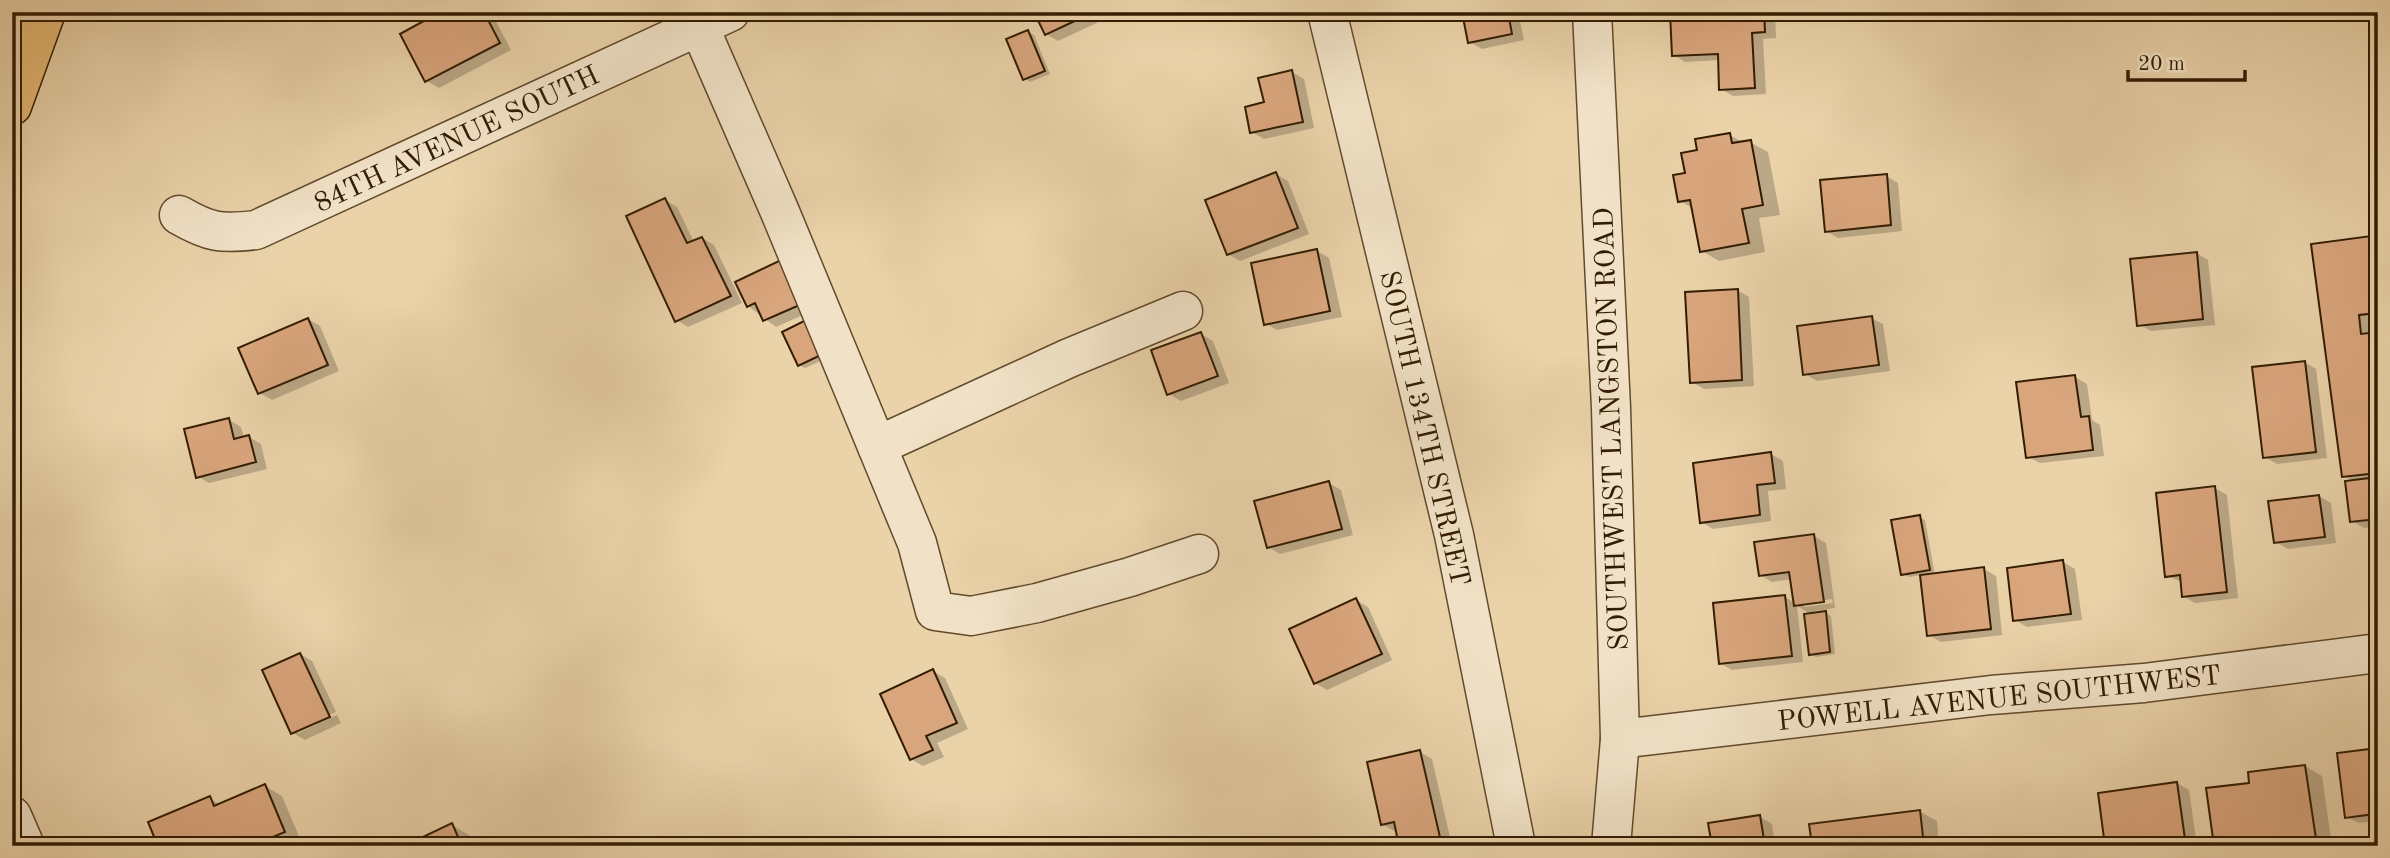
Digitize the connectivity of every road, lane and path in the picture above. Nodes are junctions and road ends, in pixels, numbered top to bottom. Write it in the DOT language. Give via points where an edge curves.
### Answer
graph roads {
  1 [pos="46,12"];
  2 [pos="1327,12"];
  3 [pos="1592,12"];
  4 [pos="714,19"];
  5 [pos="12,106"];
  6 [pos="179,215"];
  7 [pos="1183,310"];
  8 [pos="877,446"];
  9 [pos="1199,554"];
  10 [pos="2378,653"];
  11 [pos="1620,739"];
  12 [pos="12,816"];
  13 [pos="25,846"];
  14 [pos="1516,846"];
  15 [pos="1611,846"];
  1 -- 5 [label="main road"];
  2 -- 14 [label="street, SOUTH 134TH STREET" via="1454,535"];
  3 -- 11 [label="street, SOUTHWEST LANGSTON ROAD" via="1611,408"];
  4 -- 6 [label="street, 84TH AVENUE SOUTH" via="256,230 227,233 201,228"];
  4 -- 8 [label="street" via="785,224"];
  7 -- 8 [label="street"];
  8 -- 9 [label="street" via="916,543 935,611 971,616 1037,603"];
  10 -- 11 [label="street, POWELL AVENUE SOUTHWEST"];
  11 -- 15 [label="street, SOUTHWEST LANGSTON ROAD"];
  12 -- 13 [label="street"];
}
